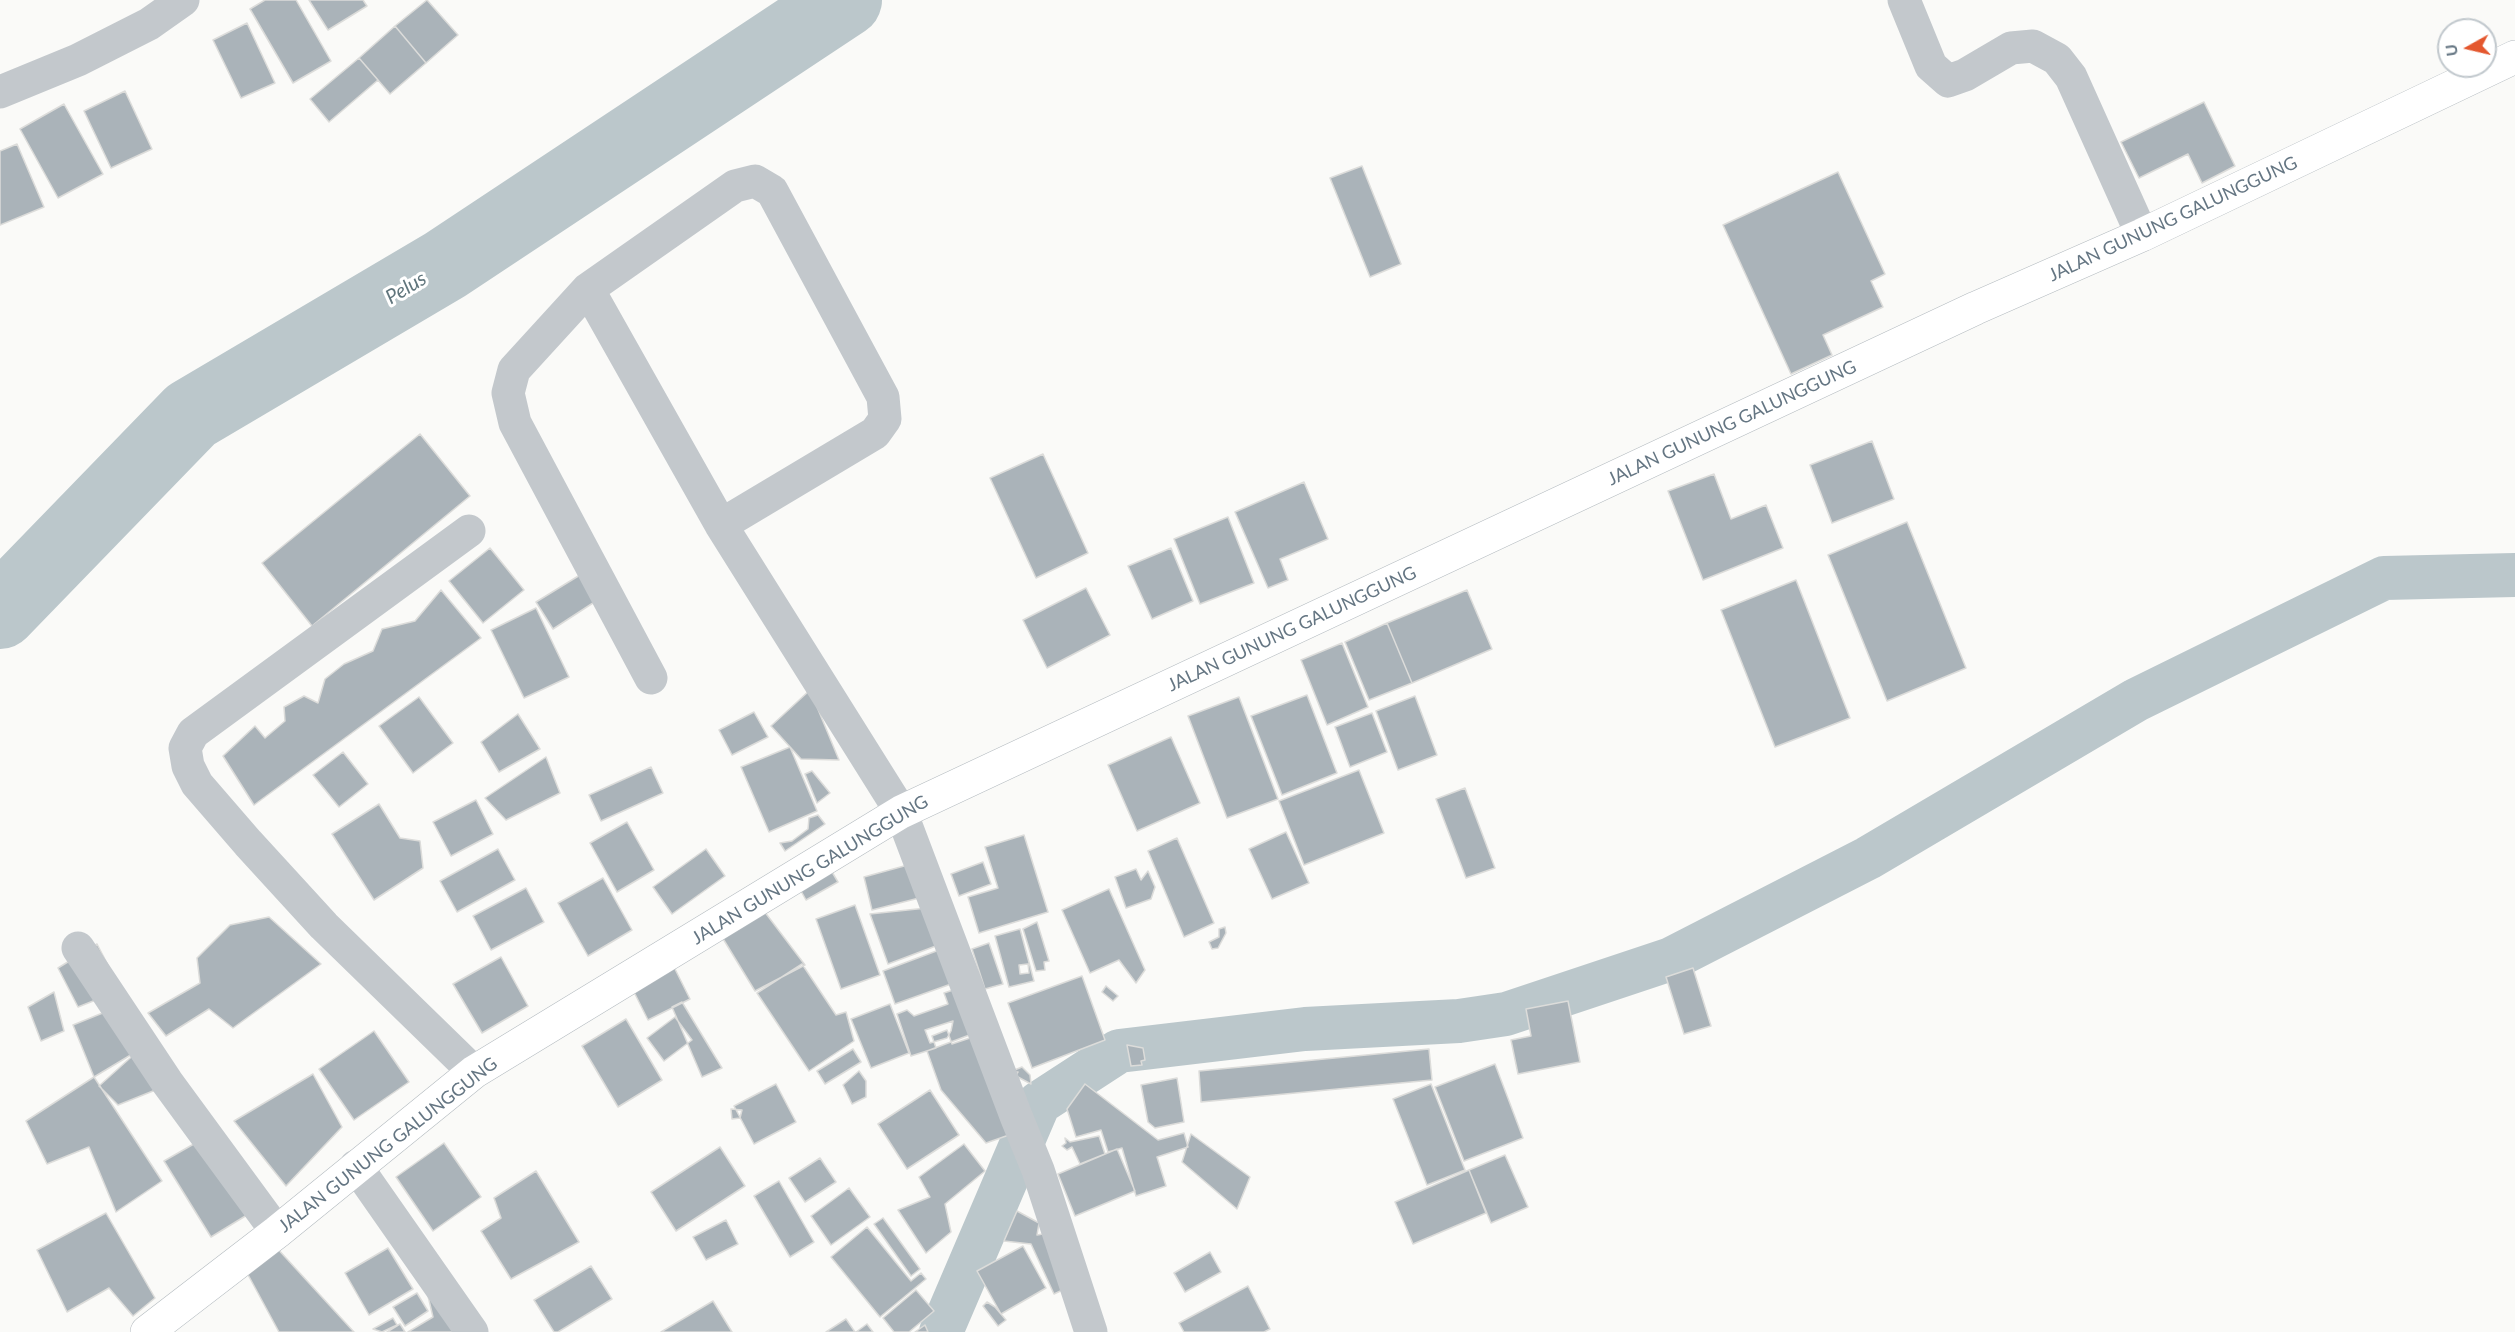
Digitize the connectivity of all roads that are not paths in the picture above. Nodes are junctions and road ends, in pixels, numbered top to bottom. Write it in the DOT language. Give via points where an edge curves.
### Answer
graph roads {
  1 [pos="183,0"];
  2 [pos="1904,0"];
  3 [pos="2515,57"];
  4 [pos="0,92"];
  5 [pos="2142,235"];
  6 [pos="588,289"];
  7 [pos="721,525"];
  8 [pos="469,531"];
  9 [pos="651,678"];
  10 [pos="901,812"];
  11 [pos="78,948"];
  12 [pos="474,1072"];
  13 [pos="356,1166"];
  14 [pos="278,1232"];
  15 [pos="147,1332"];
  16 [pos="472,1332"];
  17 [pos="1091,1332"];
  1 -- 4 [label="street" via="108,45"];
  2 -- 5 [label="street" via="1931,66 1948,81 2011,48 2033,46 2056,59 2071,77"];
  3 -- 5 [label="street, JALAN GUNUNG GALUNGGUNG"];
  5 -- 10 [label="street, JALAN GUNUNG GALUNGGUNG" via="1976,308"];
  6 -- 7 [label="street"];
  6 -- 7 [label="street" via="735,186 755,181 772,190 883,397 885,419 875,433"];
  6 -- 9 [label="street" via="514,370 508,393 515,423"];
  7 -- 10 [label="street"];
  8 -- 12 [label="street" via="193,733 184,748 197,784 248,843 324,926"];
  10 -- 12 [label="street, JALAN GUNUNG GALUNGGUNG"];
  10 -- 17 [label="street" via="1038,1170"];
  11 -- 14 [label="street" via="167,1082"];
  12 -- 13 [label="street, JALAN GUNUNG GALUNGGUNG"];
  13 -- 14 [label="street, JALAN GUNUNG GALUNGGUNG"];
  13 -- 16 [label="street"];
  14 -- 15 [label="street, JALAN GUNUNG GALUNGGUNG"];
}
